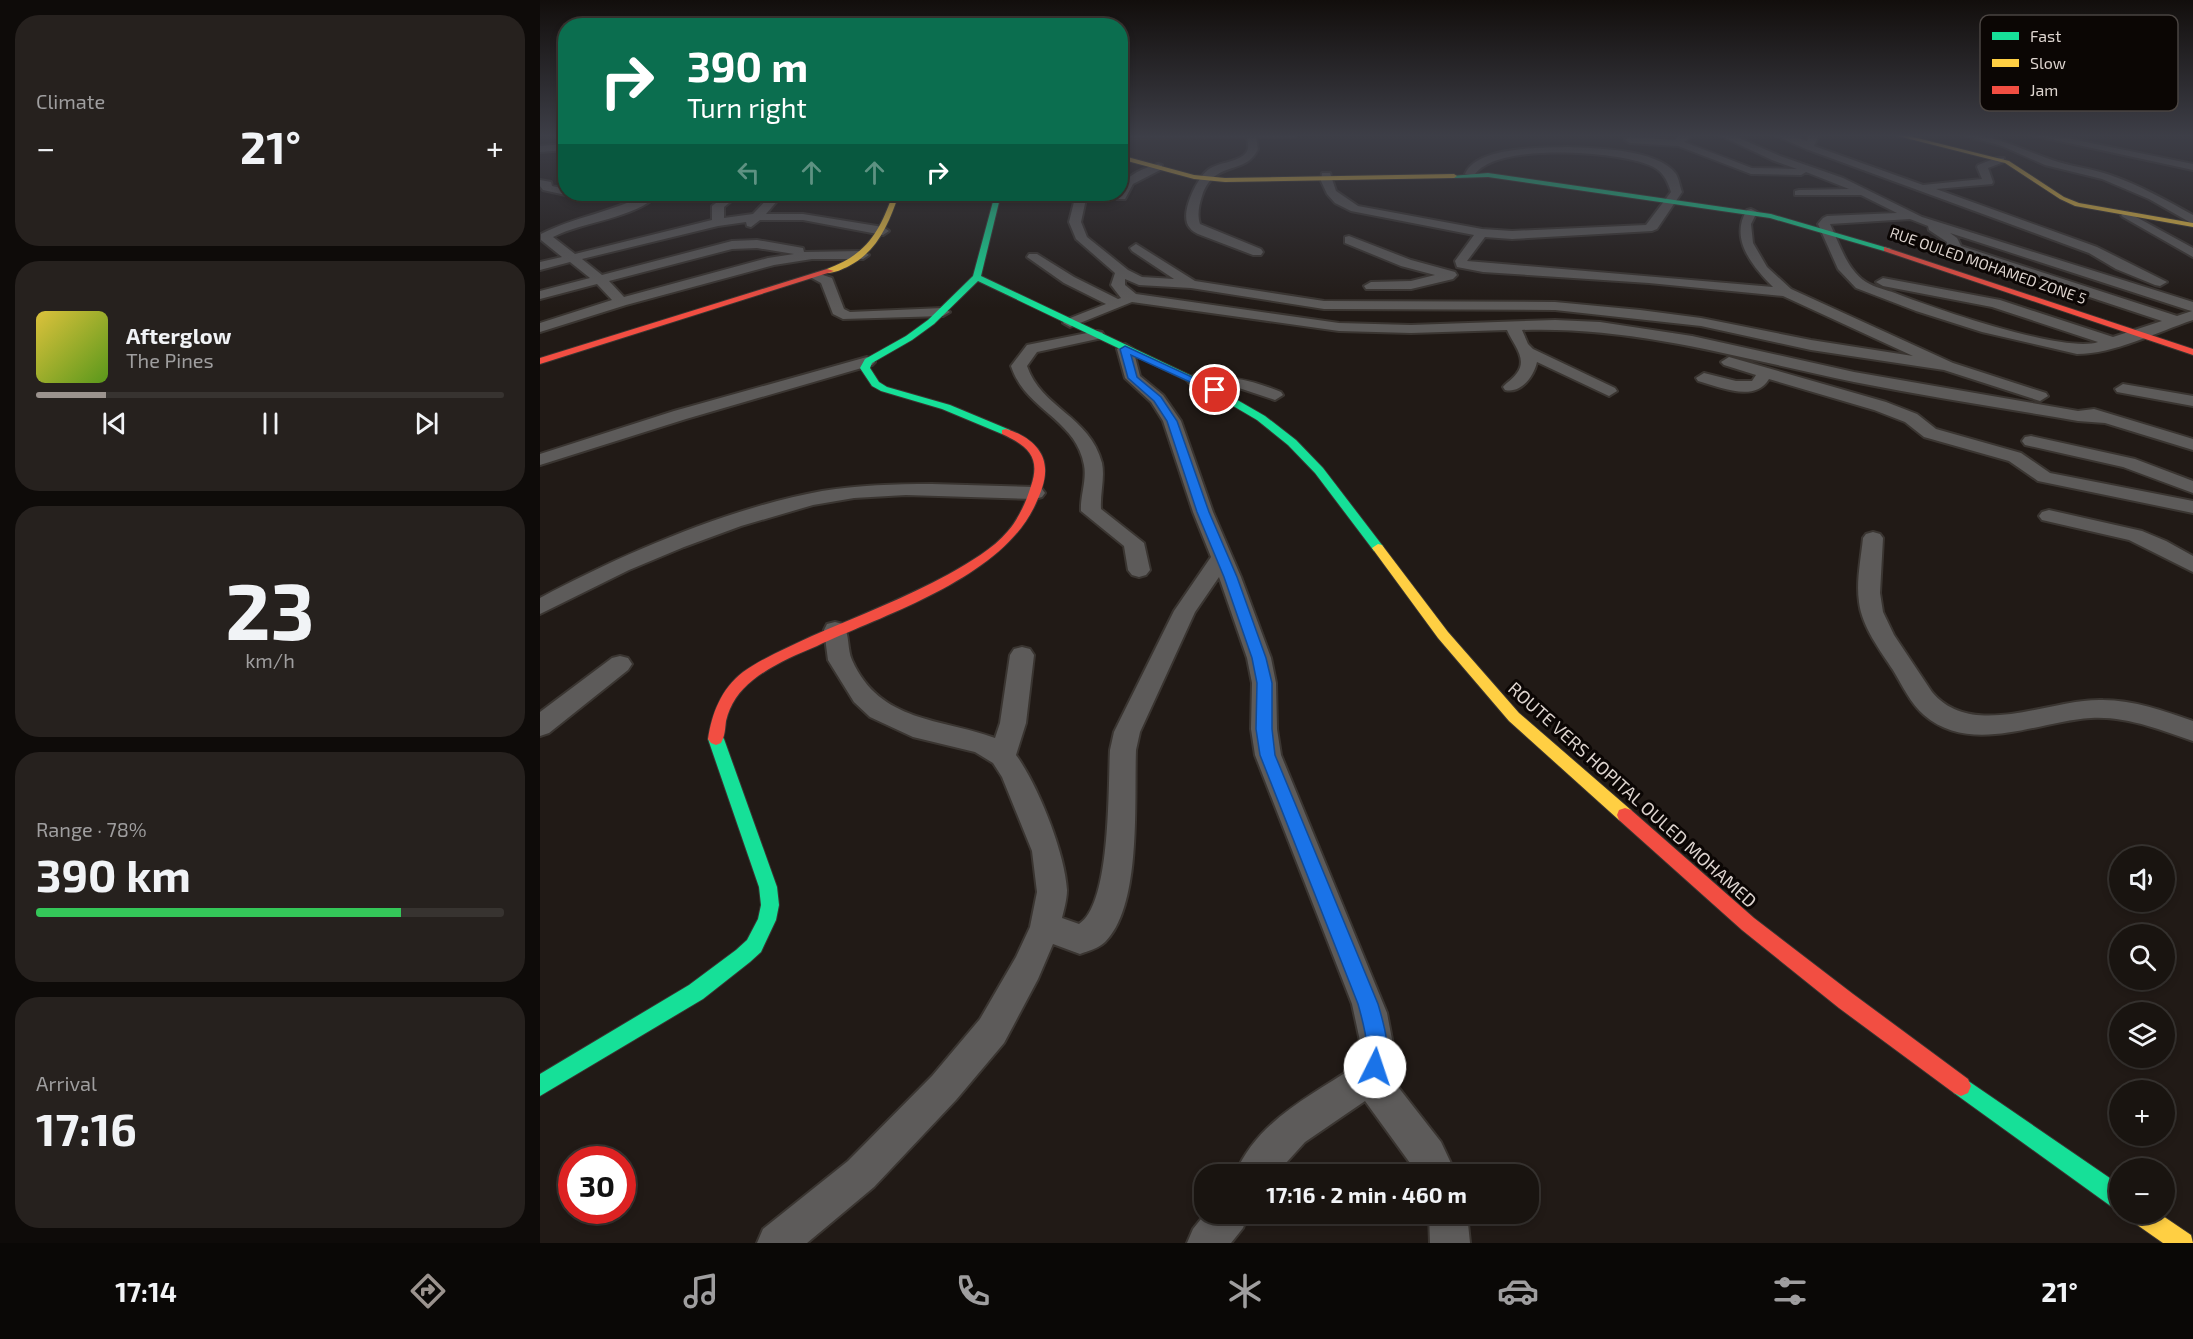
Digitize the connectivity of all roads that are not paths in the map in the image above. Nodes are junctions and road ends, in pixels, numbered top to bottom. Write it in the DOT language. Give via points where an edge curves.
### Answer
graph roads {
  1 [pos="1199,192"];
  2 [pos="1332,192"];
  3 [pos="1613,192"];
  4 [pos="1676,192"];
  5 [pos="1862,192"];
  6 [pos="1936,192"];
  7 [pos="2054,192"];
  8 [pos="2141,192"];
  9 [pos="1798,194"];
  10 [pos="1673,200"];
  11 [pos="641,201"];
  12 [pos="725,201"];
  13 [pos="772,201"];
  14 [pos="894,201"];
  15 [pos="996,201"];
  16 [pos="1080,201"];
  17 [pos="1751,212"];
  18 [pos="1774,214"];
  19 [pos="2127,215"];
  20 [pos="1910,216"];
  21 [pos="757,217"];
  22 [pos="2193,220"];
  23 [pos="1925,221"];
  24 [pos="2169,221"];
  25 [pos="718,222"];
  26 [pos="2193,225"];
  27 [pos="1825,226"];
  28 [pos="883,231"];
  29 [pos="1482,232"];
  30 [pos="2193,235"];
  31 [pos="543,237"];
  32 [pos="1349,240"];
  33 [pos="732,245"];
  34 [pos="1136,248"];
  35 [pos="1257,252"];
  36 [pos="2193,253"];
  37 [pos="812,255"];
  38 [pos="863,255"];
  39 [pos="1033,257"];
  40 [pos="572,258"];
  41 [pos="540,266"];
  42 [pos="1465,266"];
  43 [pos="1123,273"];
  44 [pos="1450,275"];
  45 [pos="1849,276"];
  46 [pos="817,277"];
  47 [pos="976,277"];
  48 [pos="598,278"];
  49 [pos="1191,284"];
  50 [pos="1371,286"];
  51 [pos="1786,292"];
  52 [pos="540,295"];
  53 [pos="2193,296"];
  54 [pos="1133,298"];
  55 [pos="621,302"];
  56 [pos="1117,304"];
  57 [pos="2193,307"];
  58 [pos="943,312"];
  59 [pos="2193,315"];
  60 [pos="2178,321"];
  61 [pos="1070,323"];
  62 [pos="1513,326"];
  63 [pos="540,328"];
  64 [pos="2145,333"];
  65 [pos="1097,335"];
  66 [pos="1669,336"];
  67 [pos="2116,343"];
  68 [pos="2193,345"];
  69 [pos="1125,349"];
  70 [pos="1528,352"];
  71 [pos="2193,352"];
  72 [pos="540,361"];
  73 [pos="867,362"];
  74 [pos="1947,366"];
  75 [pos="1764,374"];
  76 [pos="1704,378"];
  77 [pos="1196,381"];
  78 [pos="1511,387"];
  79 [pos="2123,389"];
  80 [pos="1609,391"];
  81 [pos="1275,395"];
  82 [pos="2193,401"];
  83 [pos="2108,418"];
  84 [pos="2162,434"];
  85 [pos="2193,435"];
  86 [pos="2031,441"];
  87 [pos="2193,445"];
  88 [pos="540,460"];
  89 [pos="2193,487"];
  90 [pos="1035,493"];
  91 [pos="2193,507"];
  92 [pos="2049,516"];
  93 [pos="1873,538"];
  94 [pos="1222,557"];
  95 [pos="2193,565"];
  96 [pos="1139,570"];
  97 [pos="540,607"];
  98 [pos="835,630"];
  99 [pos="1022,655"];
  100 [pos="620,663"];
  101 [pos="540,726"];
  102 [pos="2193,731"];
  103 [pos="1002,756"];
  104 [pos="1046,927"];
  105 [pos="1369,1077"];
  106 [pos="540,1086"];
  107 [pos="1260,1164"];
  108 [pos="1432,1164"];
  109 [pos="2109,1190"];
  110 [pos="1221,1224"];
  111 [pos="1449,1224"];
  112 [pos="2155,1224"];
  113 [pos="777,1243"];
  114 [pos="1207,1243"];
  115 [pos="1450,1243"];
  116 [pos="2183,1243"];
  1 -- 35 [label="street" via="1192,207 1194,226"];
  2 -- 29 [label="street" via="1336,200 1355,209"];
  3 -- 10 [label="street"];
  4 -- 10 [label="street"];
  5 -- 9 [label="street"];
  5 -- 20 [label="street"];
  6 -- 53 [label="street" via="2092,250"];
  7 -- 19 [label="street" via="2069,202"];
  8 -- 22 [label="street"];
  10 -- 17 [label="street"];
  10 -- 18 [label="street"];
  10 -- 29 [label="street" via="1653,226 1641,230 1532,236"];
  11 -- 31 [label="street"];
  12 -- 25 [label="street" via="718,206"];
  13 -- 21 [label="street"];
  14 -- 28 [label="street"];
  15 -- 47 [label="street"];
  16 -- 43 [label="street" via="1077,230 1082,239"];
  17 -- 18 [label="street"];
  17 -- 51 [label="street" via="1745,224 1747,243 1762,269"];
  18 -- 27 [label="street, RUE OULED MOHAMED ZONE 5"];
  19 -- 24 [label="street"];
  19 -- 36 [label="street"];
  20 -- 23 [label="street"];
  20 -- 27 [label="street" via="1831,219"];
  21 -- 25 [label="street"];
  21 -- 28 [label="street" via="803,217"];
  21 -- 33 [label="street"];
  23 -- 57 [label="street"];
  23 -- 60 [label="street" via="1953,241 1957,249"];
  24 -- 26 [label="street"];
  24 -- 30 [label="street"];
  25 -- 40 [label="street"];
  27 -- 45 [label="street"];
  27 -- 64 [label="street, RUE OULED MOHAMED ZONE 5"];
  28 -- 38 [label="street"];
  29 -- 42 [label="street" via="1461,261"];
  31 -- 40 [label="street"];
  32 -- 44 [label="street" via="1406,263"];
  33 -- 37 [label="street" via="757,244"];
  33 -- 48 [label="street"];
  34 -- 49 [label="street"];
  37 -- 38 [label="street"];
  37 -- 55 [label="street" via="773,261"];
  38 -- 46 [label="street"];
  39 -- 56 [label="street"];
  40 -- 41 [label="street"];
  40 -- 48 [label="street"];
  42 -- 44 [label="street"];
  42 -- 51 [label="street"];
  43 -- 49 [label="street" via="1139,281"];
  43 -- 54 [label="street" via="1118,285"];
  44 -- 50 [label="street" via="1411,285"];
  45 -- 67 [label="street" via="1995,303"];
  45 -- 67 [label="street" via="1890,296 2005,333 2077,349"];
  46 -- 58 [label="street" via="827,281 838,311 848,316"];
  46 -- 72 [label="street"];
  47 -- 58 [label="street"];
  47 -- 61 [label="street, ROUTE VERS HOPITAL OULED MOHAMED"];
  48 -- 52 [label="street"];
  48 -- 55 [label="street"];
  49 -- 74 [label="street" via="1336,306 1555,306 1640,314"];
  51 -- 74 [label="street"];
  54 -- 56 [label="street"];
  54 -- 62 [label="street" via="1339,327"];
  55 -- 63 [label="street"];
  56 -- 61 [label="street"];
  58 -- 73 [label="street" via="909,338"];
  59 -- 60 [label="street"];
  60 -- 64 [label="street"];
  61 -- 65 [label="street, ROUTE VERS HOPITAL OULED MOHAMED"];
  62 -- 66 [label="street" via="1600,326"];
  62 -- 70 [label="street" via="1521,346"];
  64 -- 67 [label="street"];
  64 -- 68 [label="street, RUE OULED MOHAMED ZONE 5"];
  64 -- 71 [label="street, RUE OULED MOHAMED ZONE 5"];
  65 -- 69 [label="street, ROUTE VERS HOPITAL OULED MOHAMED"];
  65 -- 96 [label="street" via="1032,348 1019,366 1037,399 1069,422 1081,437 1093,464 1090,511 1134,543"];
  66 -- 75 [label="street" via="1669,342 1675,345"];
  66 -- 83 [label="street" via="1854,377"];
  69 -- 77 [label="street, ROUTE VERS HOPITAL OULED MOHAMED"];
  69 -- 94 [label="street" via="1133,378 1157,399 1172,421"];
  70 -- 78 [label="street" via="1527,370"];
  70 -- 80 [label="street"];
  73 -- 88 [label="street"];
  73 -- 90 [label="street" via="866,372 884,389 946,407 1029,444 1042,469"];
  74 -- 83 [label="street"];
  75 -- 76 [label="street" via="1758,384 1750,387"];
  75 -- 91 [label="street" via="1880,406 1911,418 1930,433 2015,457 2045,477"];
  77 -- 81 [label="street" via="1246,383"];
  77 -- 109 [label="street, ROUTE VERS HOPITAL OULED MOHAMED" via="1258,417 1297,448 1335,491 1443,635 1514,717 1676,862 1846,1001"];
  79 -- 82 [label="street"];
  83 -- 84 [label="street"];
  84 -- 85 [label="street"];
  84 -- 87 [label="street"];
  86 -- 89 [label="street" via="2129,463"];
  90 -- 97 [label="street" via="861,493 801,502 681,539"];
  90 -- 98 [label="street" via="1018,527 979,562"];
  92 -- 95 [label="street" via="2135,535"];
  93 -- 102 [label="street" via="1868,595 1879,630 1933,709 1950,719 2001,724 2089,709 2116,709 2141,713"];
  94 -- 104 [label="street" via="1185,611 1127,732 1117,882 1105,918 1093,933 1080,939"];
  94 -- 105 [label="street" via="1259,658 1268,755 1374,1021 1378,1051"];
  98 -- 103 [label="street" via="840,660 863,696 879,710 922,730 985,745"];
  98 -- 106 [label="street" via="742,681 717,720 716,741 768,887 767,920 754,946 696,992"];
  99 -- 103 [label="street" via="1013,723"];
  100 -- 101 [label="street"];
  103 -- 104 [label="street" via="1014,772 1046,851 1052,892"];
  104 -- 113 [label="street" via="992,1031 972,1056 861,1174"];
  105 -- 107 [label="street" via="1292,1128"];
  105 -- 108 [label="street"];
  110 -- 114 [label="street"];
  111 -- 115 [label="street"];
  112 -- 116 [label="street"];
}
